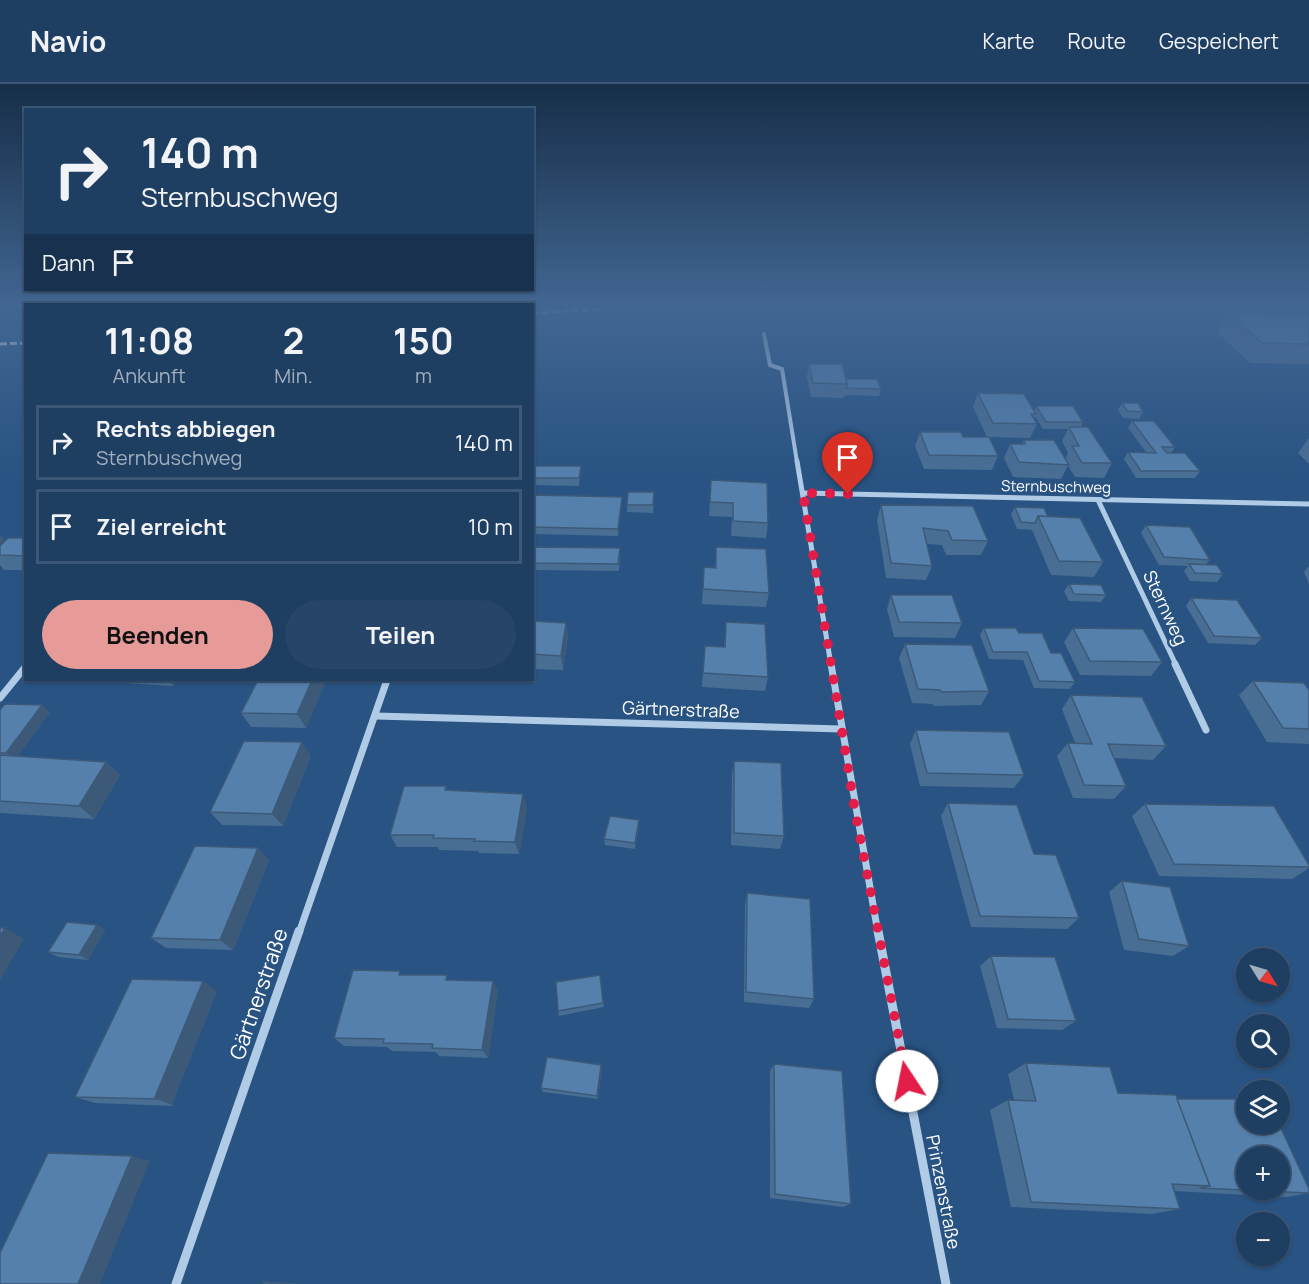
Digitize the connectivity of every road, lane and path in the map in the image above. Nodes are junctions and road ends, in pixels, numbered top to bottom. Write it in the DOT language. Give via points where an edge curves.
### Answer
graph roads {
  1 [pos="770,363"];
  2 [pos="803,493"];
  3 [pos="1098,500"];
  4 [pos="1309,504"];
  5 [pos="24,668"];
  6 [pos="387,681"];
  7 [pos="0,698"];
  8 [pos="376,716"];
  9 [pos="841,729"];
  10 [pos="1206,730"];
  11 [pos="177,1284"];
  12 [pos="946,1284"];
  1 -- 2 [label="street, Prinzenstraße" via="782,369"];
  2 -- 3 [label="street, Sternbuschweg"];
  2 -- 9 [label="street, Prinzenstraße"];
  3 -- 4 [label="street, Sternbuschweg"];
  3 -- 10 [label="street, Sternweg"];
  5 -- 7 [label="street"];
  6 -- 8 [label="street, Gärtnerstraße"];
  8 -- 9 [label="street, Gärtnerstraße"];
  8 -- 11 [label="street, Gärtnerstraße"];
  9 -- 12 [label="street, Prinzenstraße"];
}
